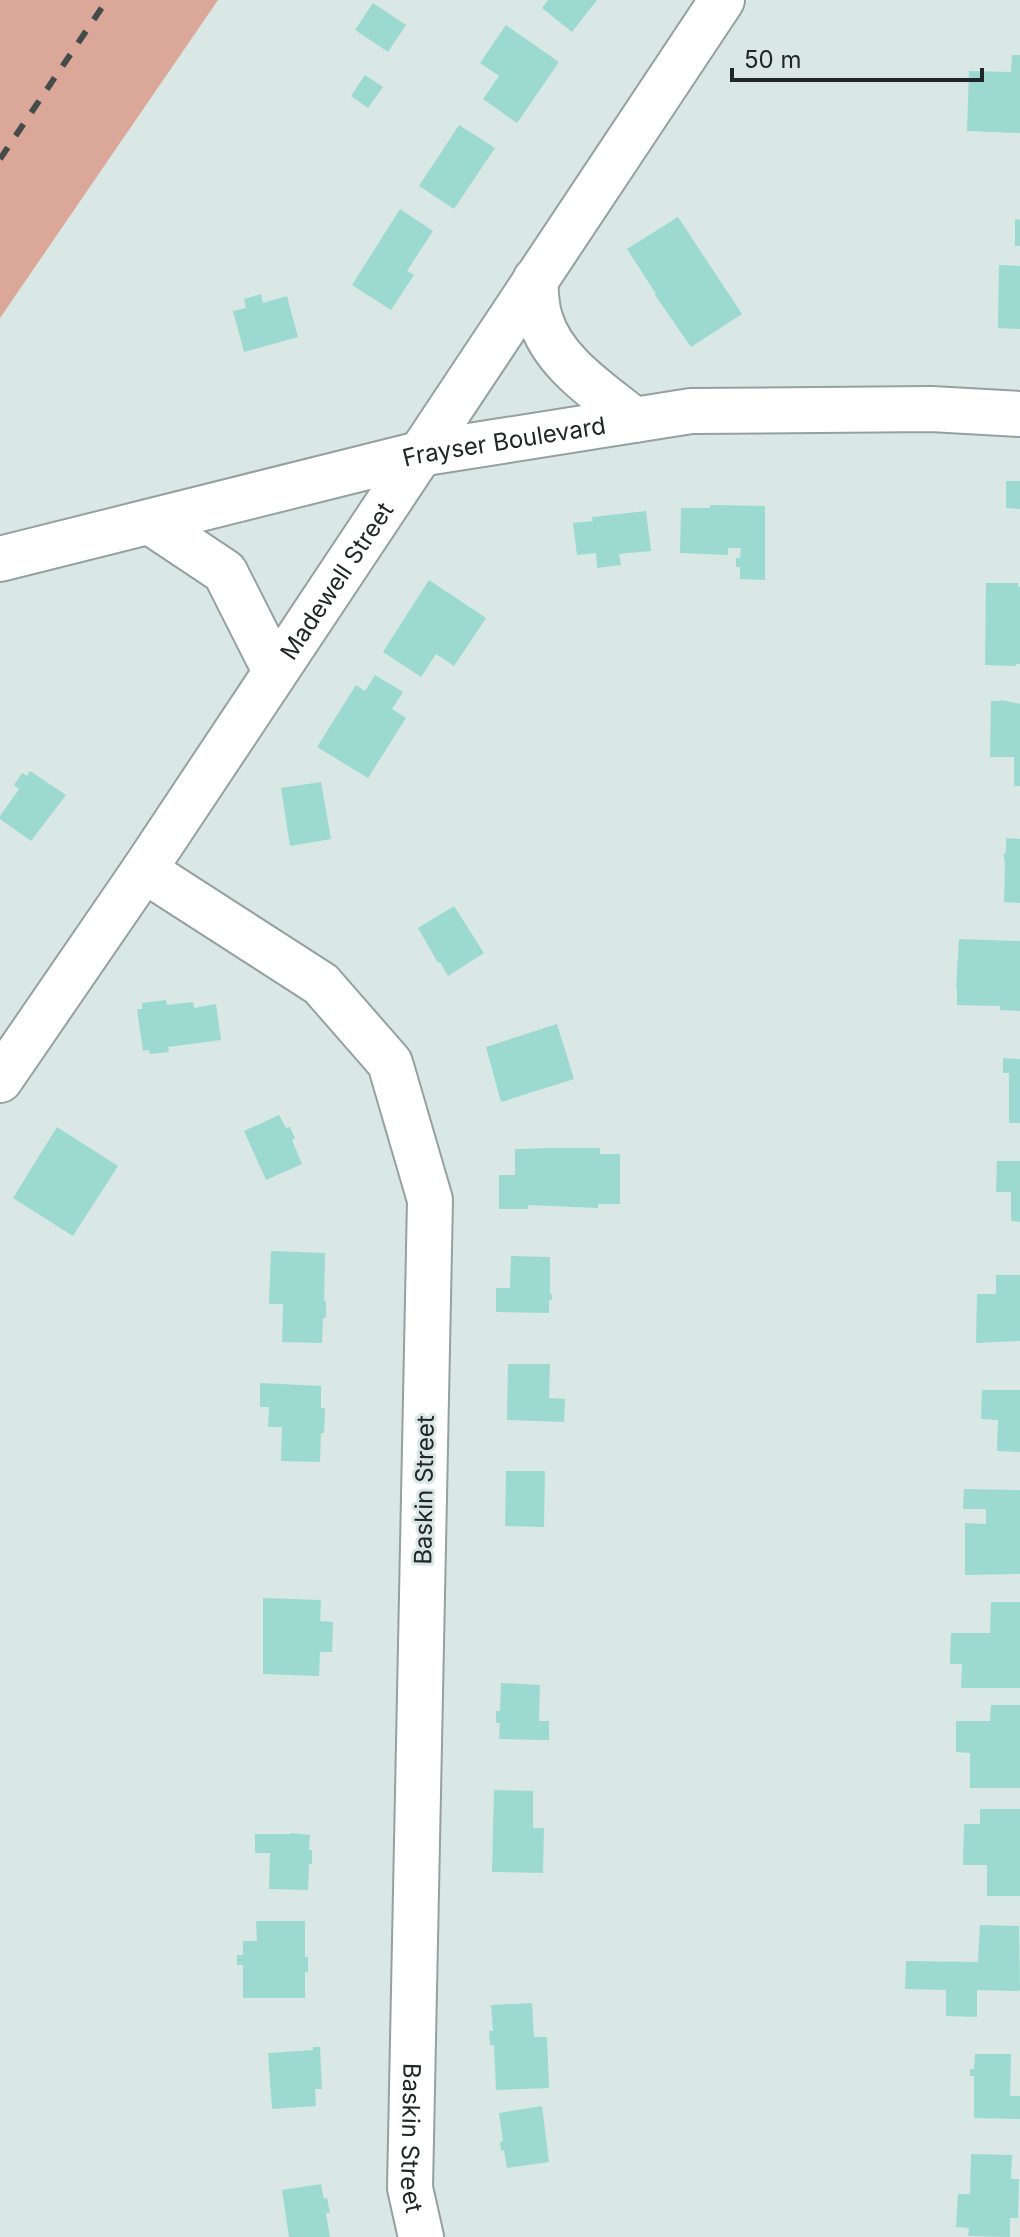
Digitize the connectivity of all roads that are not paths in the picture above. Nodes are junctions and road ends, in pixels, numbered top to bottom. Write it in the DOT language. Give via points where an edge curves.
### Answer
graph roads {
  1 [pos="722,0"];
  2 [pos="535,280"];
  3 [pos="1020,414"];
  4 [pos="634,420"];
  5 [pos="419,454"];
  6 [pos="150,522"];
  7 [pos="0,559"];
  8 [pos="275,671"];
  9 [pos="144,870"];
  10 [pos="0,1080"];
  11 [pos="421,2237"];
  1 -- 2 [label="street, Madewell Street"];
  2 -- 4 [label="street" via="540,318 554,346 573,370"];
  2 -- 5 [label="street, Madewell Street"];
  3 -- 4 [label="street, Frayser Boulevard" via="931,409 691,411"];
  4 -- 5 [label="street, Frayser Boulevard"];
  5 -- 6 [label="street, Frayser Boulevard"];
  5 -- 8 [label="street, Madewell Street"];
  6 -- 7 [label="street, Frayser Boulevard"];
  6 -- 8 [label="street" via="225,572"];
  8 -- 9 [label="street, Madewell Street"];
  9 -- 10 [label="street, Madewell Street"];
  9 -- 11 [label="street, Baskin Street" via="321,984 390,1063 430,1200 410,2188"];
}
